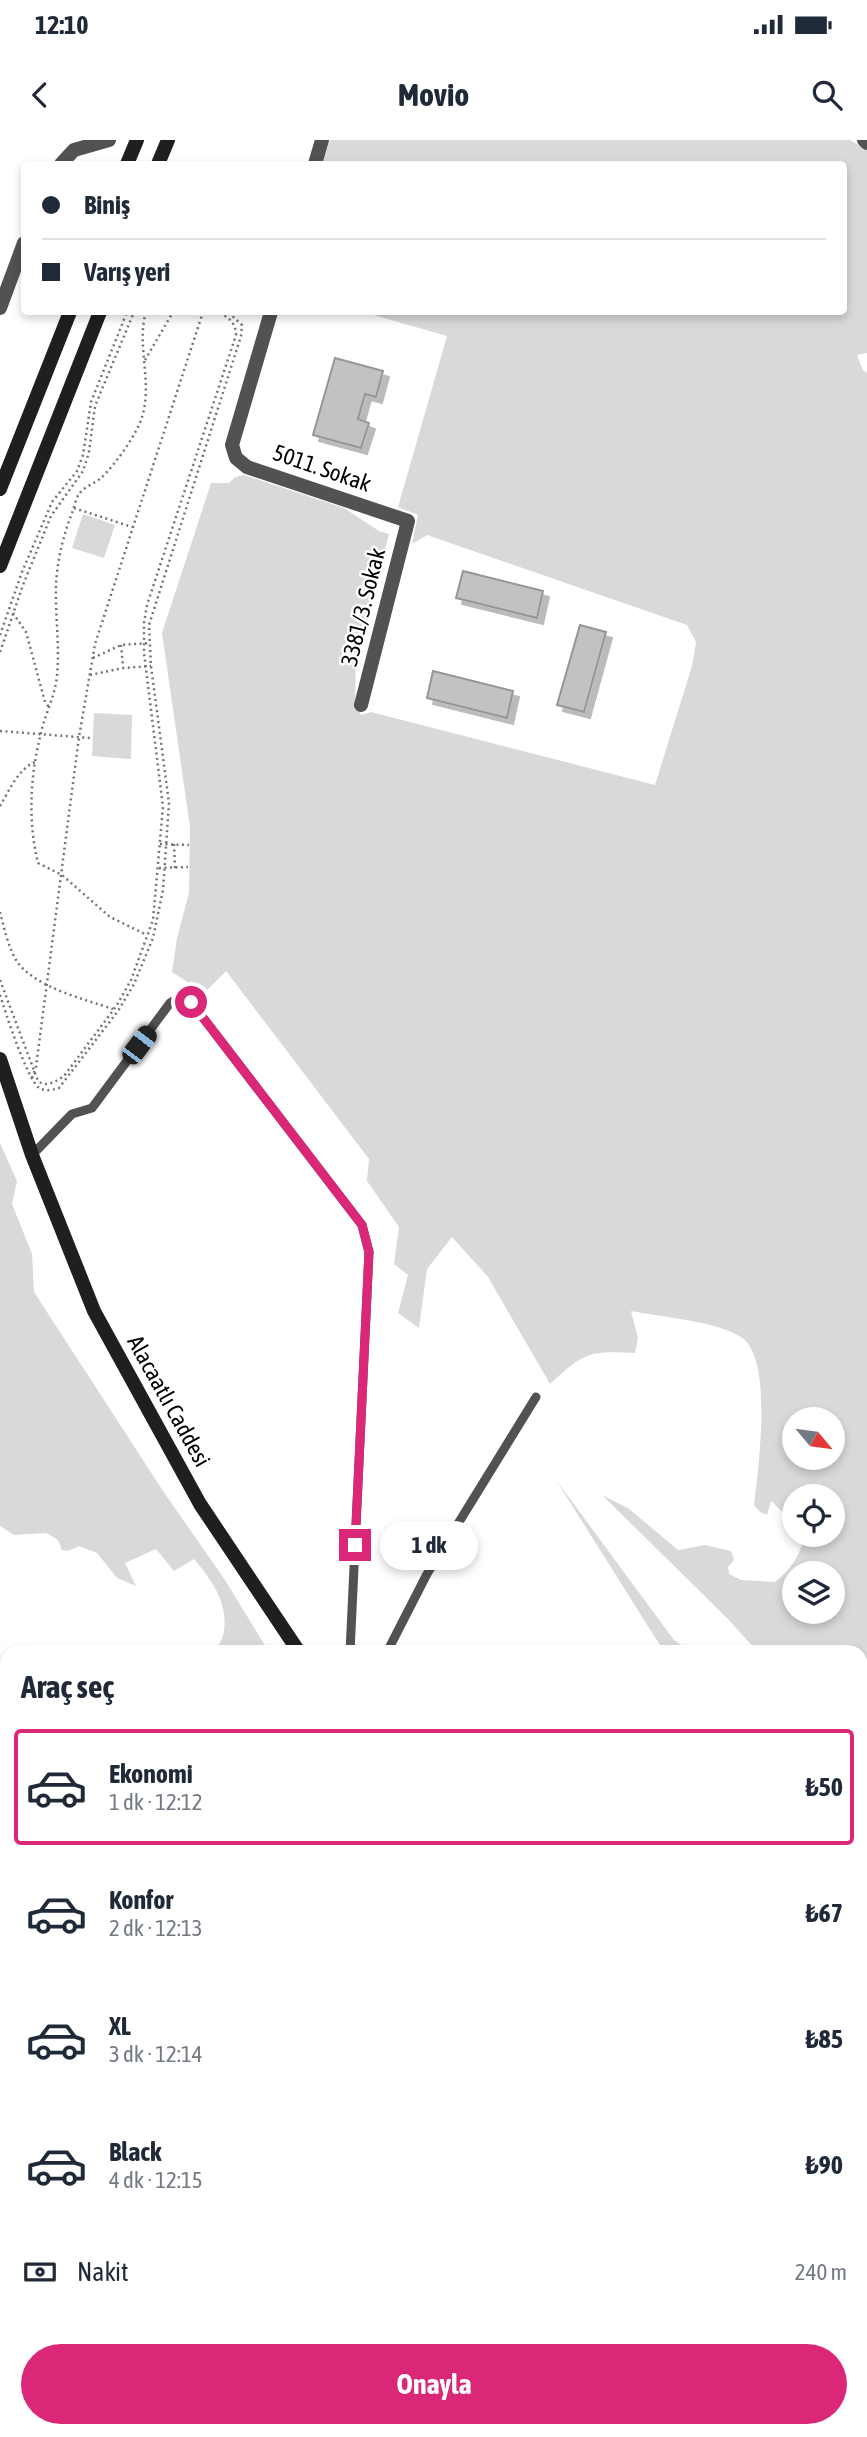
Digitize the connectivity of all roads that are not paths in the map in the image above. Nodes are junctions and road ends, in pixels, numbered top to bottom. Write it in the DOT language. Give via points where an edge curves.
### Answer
graph roads {
  1 [pos="109,140"];
  2 [pos="137,140"];
  3 [pos="168,140"];
  4 [pos="322,140"];
  5 [pos="77,145"];
  6 [pos="64,161"];
  7 [pos="128,161"];
  8 [pos="159,161"];
  9 [pos="316,161"];
  10 [pos="21,251"];
  11 [pos="0,308"];
  12 [pos="69,315"];
  13 [pos="99,315"];
  14 [pos="270,315"];
  15 [pos="0,489"];
  16 [pos="408,521"];
  17 [pos="0,566"];
  18 [pos="361,705"];
  19 [pos="0,1059"];
  20 [pos="0,1087"];
  21 [pos="32,1155"];
  22 [pos="536,1397"];
  23 [pos="294,1645"];
  24 [pos="350,1645"];
  25 [pos="391,1645"];
  1 -- 5 [label="street"];
  2 -- 7 [label="main road"];
  3 -- 8 [label="main road"];
  4 -- 9 [label="street"];
  5 -- 6 [label="street"];
  10 -- 11 [label="street"];
  12 -- 15 [label="main road"];
  13 -- 17 [label="main road"];
  14 -- 16 [label="street, 5011. Sokak" via="232,445 236,458 247,467"];
  16 -- 18 [label="street, 3381/3. Sokak"];
  19 -- 21 [label="main road, Alacaatlı Caddesi"];
  20 -- 21 [label="main road, Alacaatlı Caddesi"];
  21 -- 23 [label="main road, Alacaatlı Caddesi" via="94,1311 200,1504"];
  21 -- 24 [label="lane" via="72,1114 92,1108 170,1003 186,1000 362,1225 369,1252"];
  22 -- 25 [label="lane" via="427,1574"];
}
